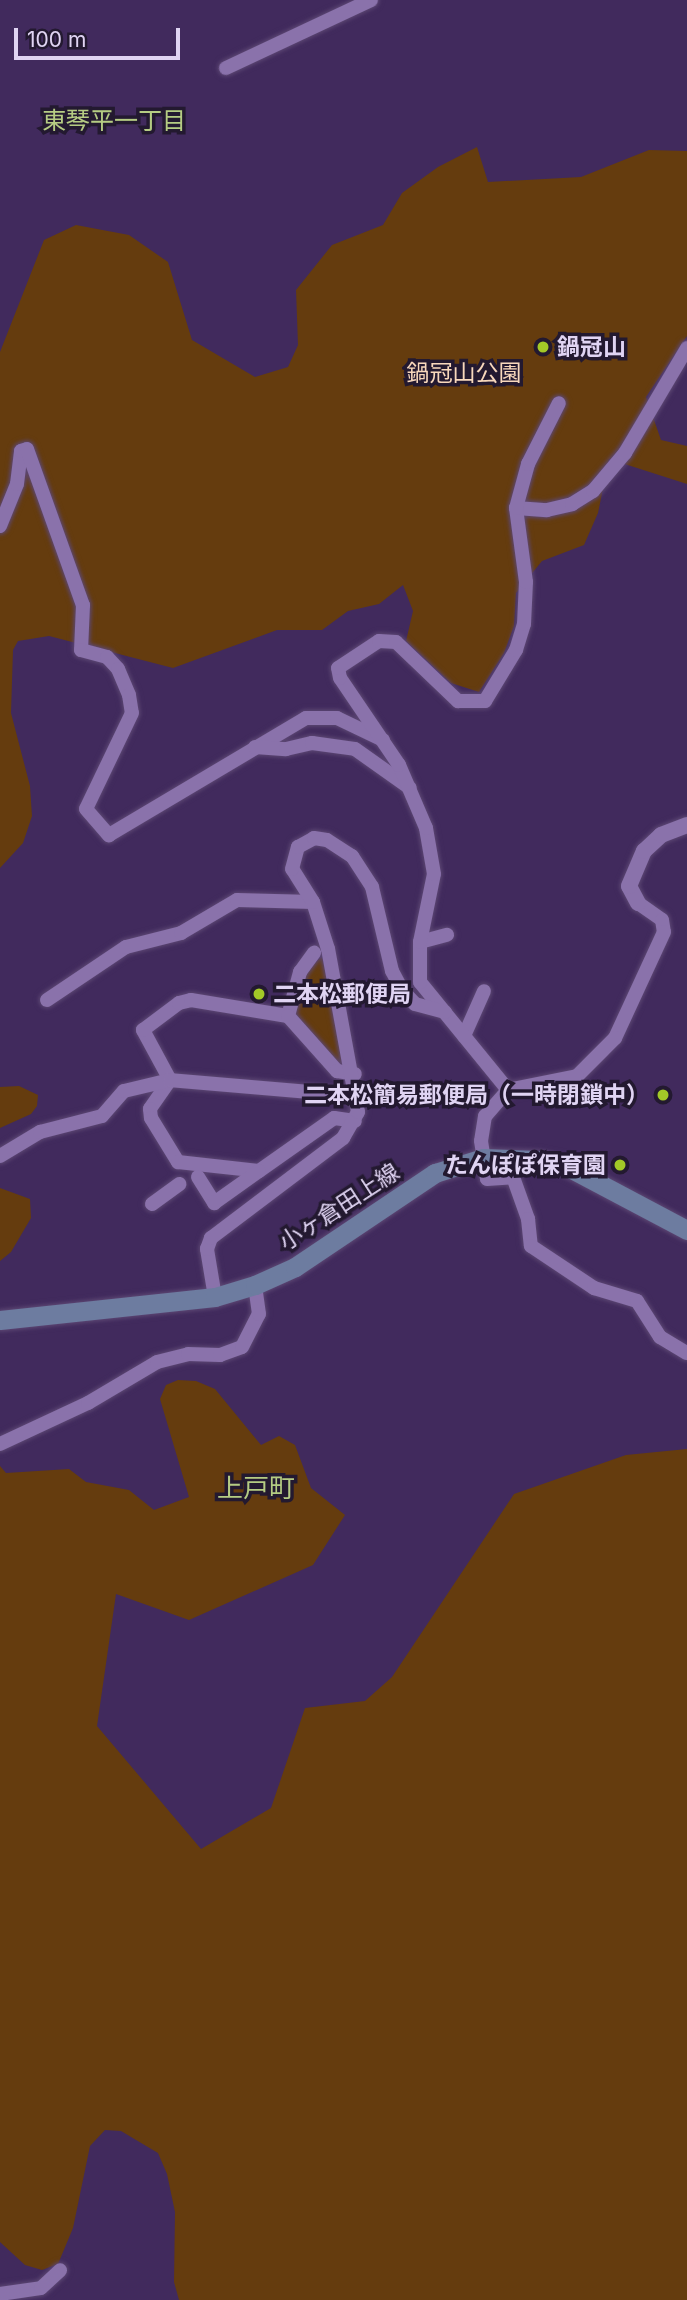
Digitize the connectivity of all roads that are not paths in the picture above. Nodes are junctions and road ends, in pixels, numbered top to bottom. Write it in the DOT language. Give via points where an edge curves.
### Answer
graph roads {
  1 [pos="371,0"];
  2 [pos="226,68"];
  3 [pos="687,348"];
  4 [pos="559,403"];
  5 [pos="516,508"];
  6 [pos="0,526"];
  7 [pos="383,740"];
  8 [pos="255,747"];
  9 [pos="410,788"];
  10 [pos="687,825"];
  11 [pos="313,902"];
  12 [pos="638,902"];
  13 [pos="447,935"];
  14 [pos="420,942"];
  15 [pos="314,953"];
  16 [pos="484,991"];
  17 [pos="47,1000"];
  18 [pos="445,1012"];
  19 [pos="288,1016"];
  20 [pos="464,1036"];
  21 [pos="355,1074"];
  22 [pos="170,1080"];
  23 [pos="509,1090"];
  24 [pos="358,1096"];
  25 [pos="355,1121"];
  26 [pos="0,1156"];
  27 [pos="483,1158"];
  28 [pos="259,1171"];
  29 [pos="198,1177"];
  30 [pos="180,1184"];
  31 [pos="152,1204"];
  32 [pos="687,1230"];
  33 [pos="255,1284"];
  34 [pos="215,1297"];
  35 [pos="0,1320"];
  36 [pos="687,1353"];
  37 [pos="0,1444"];
  38 [pos="60,2270"];
  39 [pos="0,2294"];
  40 [pos="43,2294"];
  1 -- 2 [label="street"];
  3 -- 5 [label="street" via="618,463 593,491 572,504 547,510"];
  4 -- 5 [label="street" via="528,464"];
  5 -- 7 [label="street" via="526,582 524,624 516,650 485,701 458,701 396,642 379,640 340,664 340,678"];
  6 -- 8 [label="street" via="17,484 20,451 27,450 83,605 81,650 107,657 118,669 129,695 132,713 86,809 109,835"];
  7 -- 8 [label="street" via="337,718 314,717"];
  7 -- 9 [label="street"];
  8 -- 9 [label="street" via="286,749 301,743 355,749"];
  9 -- 14 [label="street" via="426,828 434,874"];
  10 -- 12 [label="street" via="661,835 644,851 630,878 631,893"];
  11 -- 17 [label="street" via="237,900 181,933 126,947"];
  11 -- 18 [label="street" via="295,878 292,861 304,842 327,839 352,856 372,887 402,990 415,1004"];
  11 -- 21 [label="street"];
  12 -- 23 [label="street" via="656,914 664,932 615,1038 577,1076"];
  13 -- 14 [label="street"];
  14 -- 18 [label="street" via="420,982"];
  15 -- 19 [label="street" via="300,972"];
  16 -- 20 [label="street"];
  18 -- 20 [label="street"];
  19 -- 21 [label="street" via="337,1071"];
  19 -- 22 [label="street" via="191,1000 179,1003 143,1030"];
  20 -- 23 [label="street"];
  21 -- 24 [label="street"];
  22 -- 24 [label="street"];
  22 -- 26 [label="street" via="124,1091 102,1116 40,1132"];
  22 -- 28 [label="street" via="150,1109 178,1162"];
  23 -- 27 [label="street" via="485,1116"];
  24 -- 25 [label="street"];
  25 -- 28 [label="street" via="334,1118"];
  25 -- 34 [label="street" via="344,1138 211,1238 207,1249"];
  27 -- 32 [label="main road, 小ヶ倉田上線" via="566,1166"];
  27 -- 33 [label="main road, 小ヶ倉田上線" via="435,1173 295,1266"];
  27 -- 36 [label="street" via="487,1179 513,1177 536,1251 594,1288 637,1301 660,1337"];
  28 -- 29 [label="street" via="214,1203"];
  30 -- 31 [label="street"];
  33 -- 34 [label="main road, 小ヶ倉田上線"];
  33 -- 37 [label="street" via="259,1314 242,1347 220,1355 188,1354 157,1362 88,1403"];
  34 -- 35 [label="main road, 小ヶ倉田上線"];
  38 -- 40 [label="street"];
  39 -- 40 [label="street"];
}
